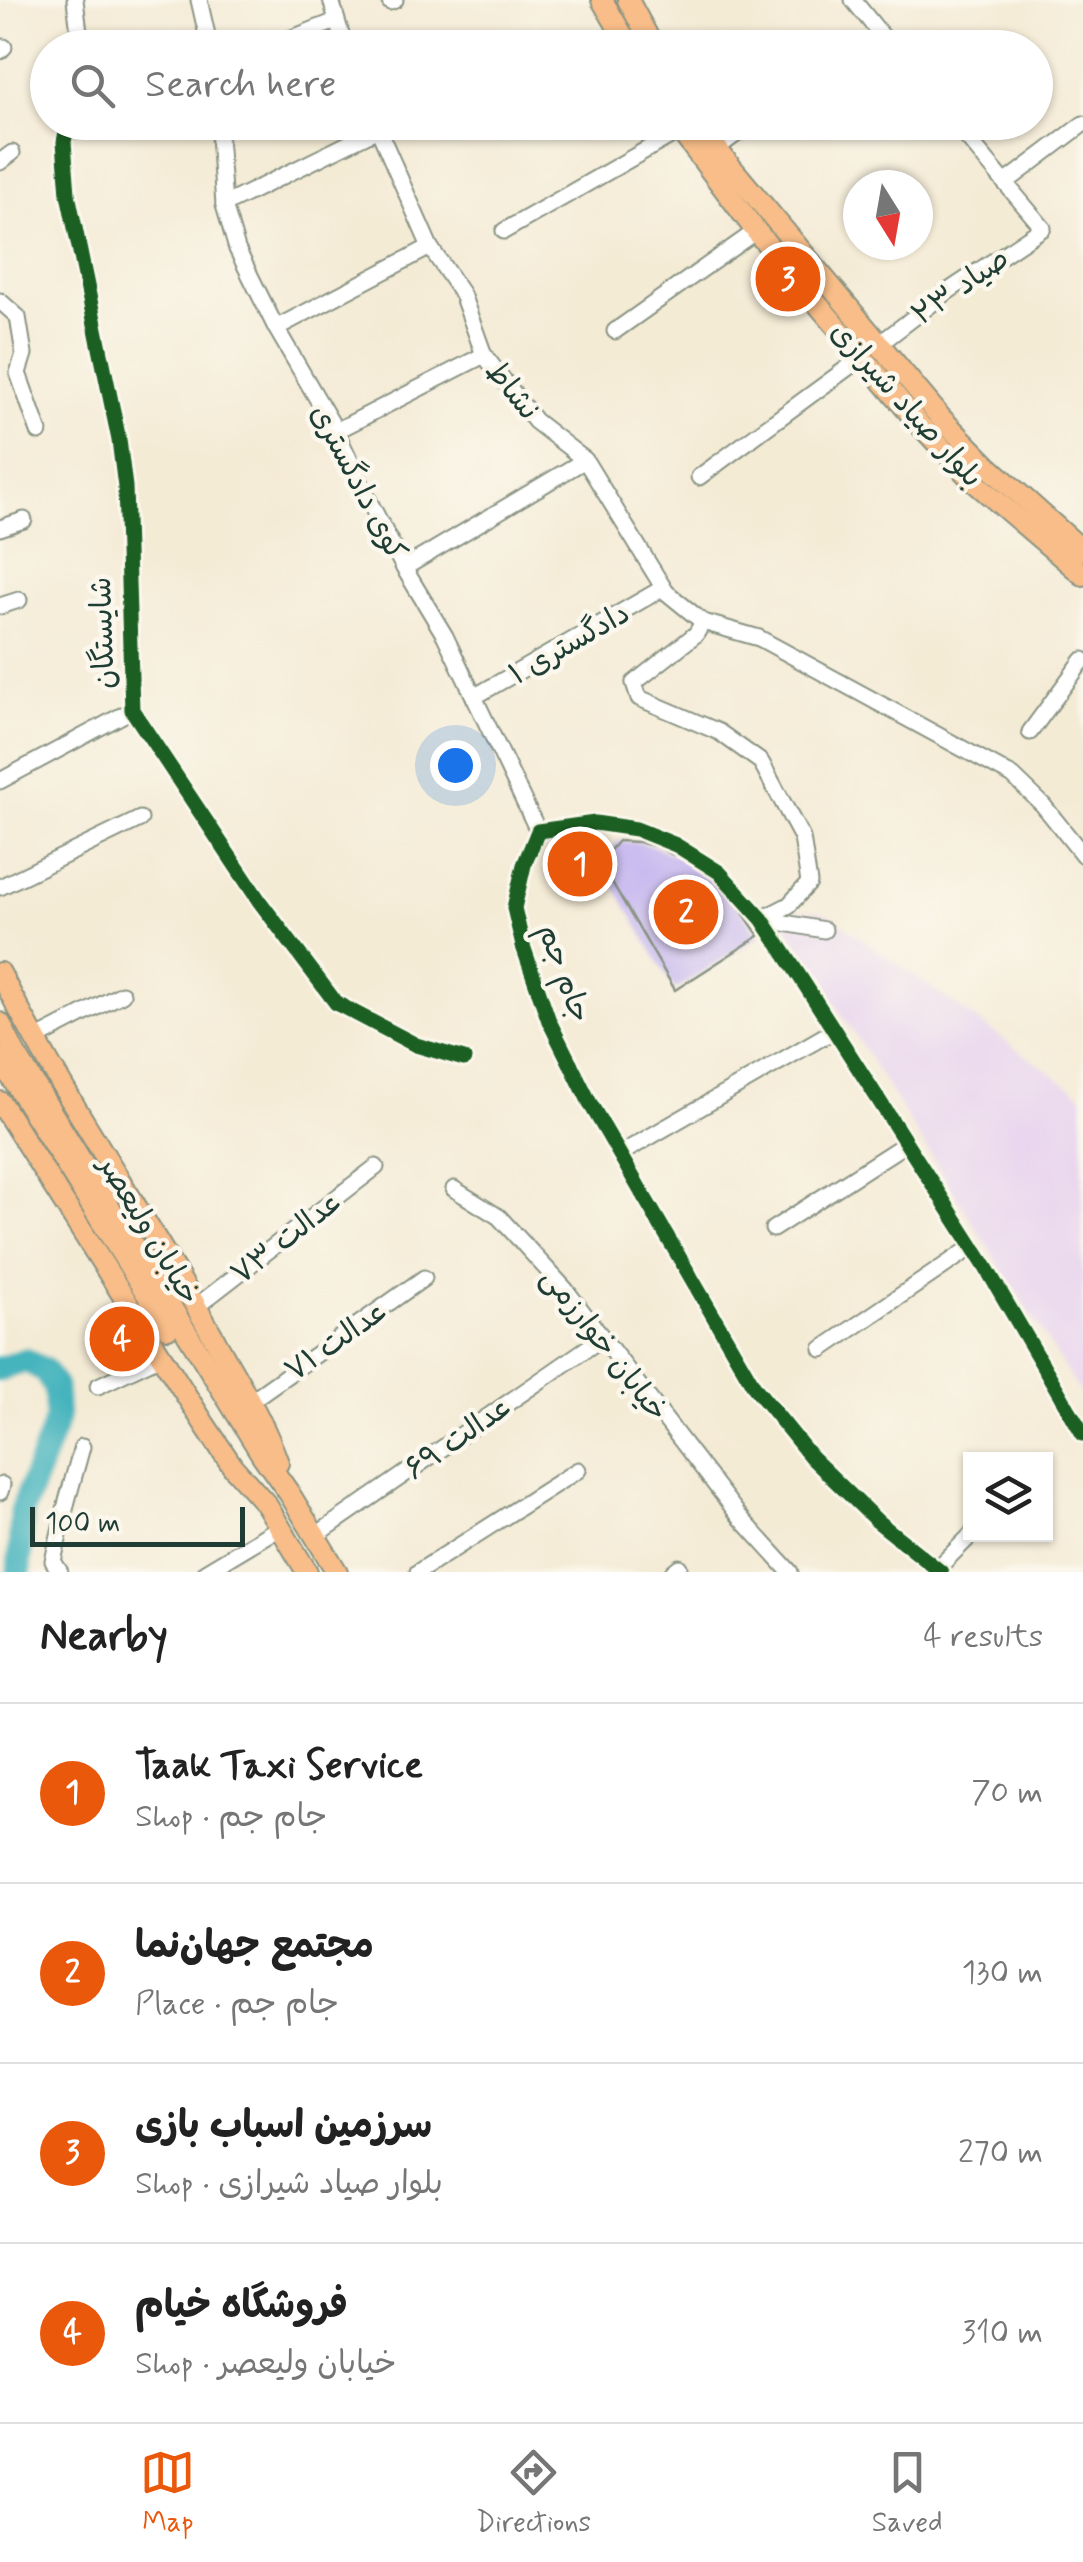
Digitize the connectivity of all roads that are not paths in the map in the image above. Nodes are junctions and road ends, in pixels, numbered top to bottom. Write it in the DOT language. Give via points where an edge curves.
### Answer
graph roads {
  1 [pos="75,0"];
  2 [pos="198,0"];
  3 [pos="330,0"];
  4 [pos="602,0"];
  5 [pos="628,0"];
  6 [pos="853,0"];
  7 [pos="336,21"];
  8 [pos="79,30"];
  9 [pos="206,30"];
  10 [pos="313,30"];
  11 [pos="339,30"];
  12 [pos="616,30"];
  13 [pos="644,30"];
  14 [pos="877,30"];
  15 [pos="1083,124"];
  16 [pos="64,140"];
  17 [pos="219,140"];
  18 [pos="350,140"];
  19 [pos="383,140"];
  20 [pos="659,140"];
  21 [pos="694,140"];
  22 [pos="705,140"];
  23 [pos="727,140"];
  24 [pos="969,140"];
  25 [pos="716,148"];
  26 [pos="1005,183"];
  27 [pos="224,204"];
  28 [pos="504,231"];
  29 [pos="756,231"];
  30 [pos="430,247"];
  31 [pos="0,301"];
  32 [pos="276,328"];
  33 [pos="616,331"];
  34 [pos="870,352"];
  35 [pos="484,355"];
  36 [pos="336,431"];
  37 [pos="39,432"];
  38 [pos="585,460"];
  39 [pos="699,477"];
  40 [pos="24,520"];
  41 [pos="0,528"];
  42 [pos="1080,560"];
  43 [pos="404,568"];
  44 [pos="663,588"];
  45 [pos="19,600"];
  46 [pos="0,606"];
  47 [pos="703,622"];
  48 [pos="1083,660"];
  49 [pos="474,698"];
  50 [pos="132,710"];
  51 [pos="1030,732"];
  52 [pos="0,781"];
  53 [pos="140,819"];
  54 [pos="538,831"];
  55 [pos="1083,854"];
  56 [pos="0,887"];
  57 [pos="762,919"];
  58 [pos="824,930"];
  59 [pos="0,973"];
  60 [pos="122,994"];
  61 [pos="0,1023"];
  62 [pos="832,1030"];
  63 [pos="35,1040"];
  64 [pos="0,1058"];
  65 [pos="464,1059"];
  66 [pos="0,1102"];
  67 [pos="904,1144"];
  68 [pos="620,1154"];
  69 [pos="376,1167"];
  70 [pos="454,1189"];
  71 [pos="773,1229"];
  72 [pos="972,1247"];
  73 [pos="424,1278"];
  74 [pos="196,1306"];
  75 [pos="602,1338"];
  76 [pos="822,1349"];
  77 [pos="161,1356"];
  78 [pos="98,1386"];
  79 [pos="249,1402"];
  80 [pos="1083,1434"];
  81 [pos="82,1447"];
  82 [pos="578,1470"];
  83 [pos="289,1493"];
  84 [pos="266,1504"];
  85 [pos="280,1527"];
  86 [pos="315,1536"];
  87 [pos="965,1542"];
  88 [pos="939,1570"];
  89 [pos="60,1572"];
  90 [pos="205,1572"];
  91 [pos="307,1572"];
  92 [pos="336,1572"];
  93 [pos="418,1572"];
  94 [pos="790,1572"];
  1 -- 8 [label="street"];
  2 -- 9 [label="street"];
  3 -- 7 [label="street"];
  4 -- 12 [label="main road"];
  5 -- 13 [label="main road"];
  6 -- 14 [label="street"];
  7 -- 10 [label="street"];
  7 -- 11 [label="street"];
  15 -- 26 [label="street"];
  16 -- 50 [label="street, شایستگان" via="68,194 119,440"];
  17 -- 27 [label="street, کوی دادگستری"];
  18 -- 27 [label="street"];
  19 -- 30 [label="street, نشاط"];
  20 -- 28 [label="street"];
  21 -- 29 [label="main road, بلوار صیاد شیرازی"];
  22 -- 25 [label="main road, بلوار صیاد شیرازی"];
  23 -- 25 [label="street"];
  24 -- 26 [label="street"];
  25 -- 34 [label="main road, بلوار صیاد شیرازی" via="855,312"];
  26 -- 34 [label="street, صیاد ۲۳" via="1043,228"];
  27 -- 32 [label="street, کوی دادگستری" via="237,249"];
  29 -- 33 [label="street"];
  29 -- 34 [label="main road, بلوار صیاد شیرازی"];
  30 -- 32 [label="street"];
  30 -- 35 [label="street, نشاط" via="462,294"];
  31 -- 37 [label="street" via="18,316 24,354 18,373"];
  32 -- 36 [label="street, کوی دادگستری"];
  34 -- 39 [label="street, صیاد ۲۳"];
  34 -- 42 [label="main road, بلوار صیاد شیرازی" via="919,424 971,479"];
  35 -- 36 [label="street"];
  35 -- 38 [label="street, نشاط" via="535,421"];
  36 -- 43 [label="street, کوی دادگستری"];
  38 -- 43 [label="street"];
  38 -- 44 [label="street, نشاط"];
  40 -- 41 [label="street"];
  43 -- 49 [label="street, کوی دادگستری"];
  44 -- 47 [label="street, نشاط"];
  44 -- 49 [label="street, دادگستری ۱"];
  45 -- 46 [label="street"];
  47 -- 55 [label="street" via="759,638 1013,776"];
  47 -- 57 [label="street" via="634,683 639,698 718,732 762,762 802,838 809,883 789,905"];
  48 -- 51 [label="street"];
  49 -- 54 [label="street, کوی دادگستری"];
  50 -- 52 [label="street"];
  50 -- 65 [label="street, شایستگان" via="336,1003 416,1045"];
  53 -- 56 [label="street"];
  54 -- 57 [label="street" via="594,823 636,828 720,872"];
  54 -- 68 [label="street, جام جم" via="514,908 522,946 549,1021"];
  57 -- 58 [label="street"];
  57 -- 62 [label="street"];
  59 -- 63 [label="main road, خیابان ولیعصر"];
  60 -- 63 [label="street"];
  61 -- 83 [label="main road"];
  62 -- 67 [label="street"];
  62 -- 68 [label="street"];
  63 -- 74 [label="main road, خیابان ولیعصر"];
  64 -- 84 [label="main road" via="250,1460"];
  66 -- 77 [label="main road, خیابان ولیعصر"];
  67 -- 71 [label="street"];
  67 -- 72 [label="street"];
  68 -- 88 [label="street, جام جم" via="756,1388 811,1457"];
  69 -- 74 [label="street, عدالت ۷۳"];
  70 -- 75 [label="street, خیابان خوارزمی" via="499,1218"];
  72 -- 76 [label="street"];
  72 -- 80 [label="street"];
  73 -- 79 [label="street, عدالت ۷۱"];
  74 -- 79 [label="main road, خیابان ولیعصر"];
  75 -- 86 [label="street, عدالت ۶۹"];
  75 -- 94 [label="street, خیابان خوارزمی"];
  77 -- 78 [label="street"];
  77 -- 84 [label="main road, خیابان ولیعصر" via="233,1467"];
  79 -- 83 [label="main road, خیابان ولیعصر"];
  81 -- 89 [label="street" via="54,1561"];
  82 -- 93 [label="street"];
  83 -- 86 [label="main road"];
  84 -- 85 [label="main road"];
  85 -- 90 [label="street"];
  85 -- 91 [label="main road"];
  86 -- 92 [label="main road"];
  87 -- 88 [label="street"];
}
